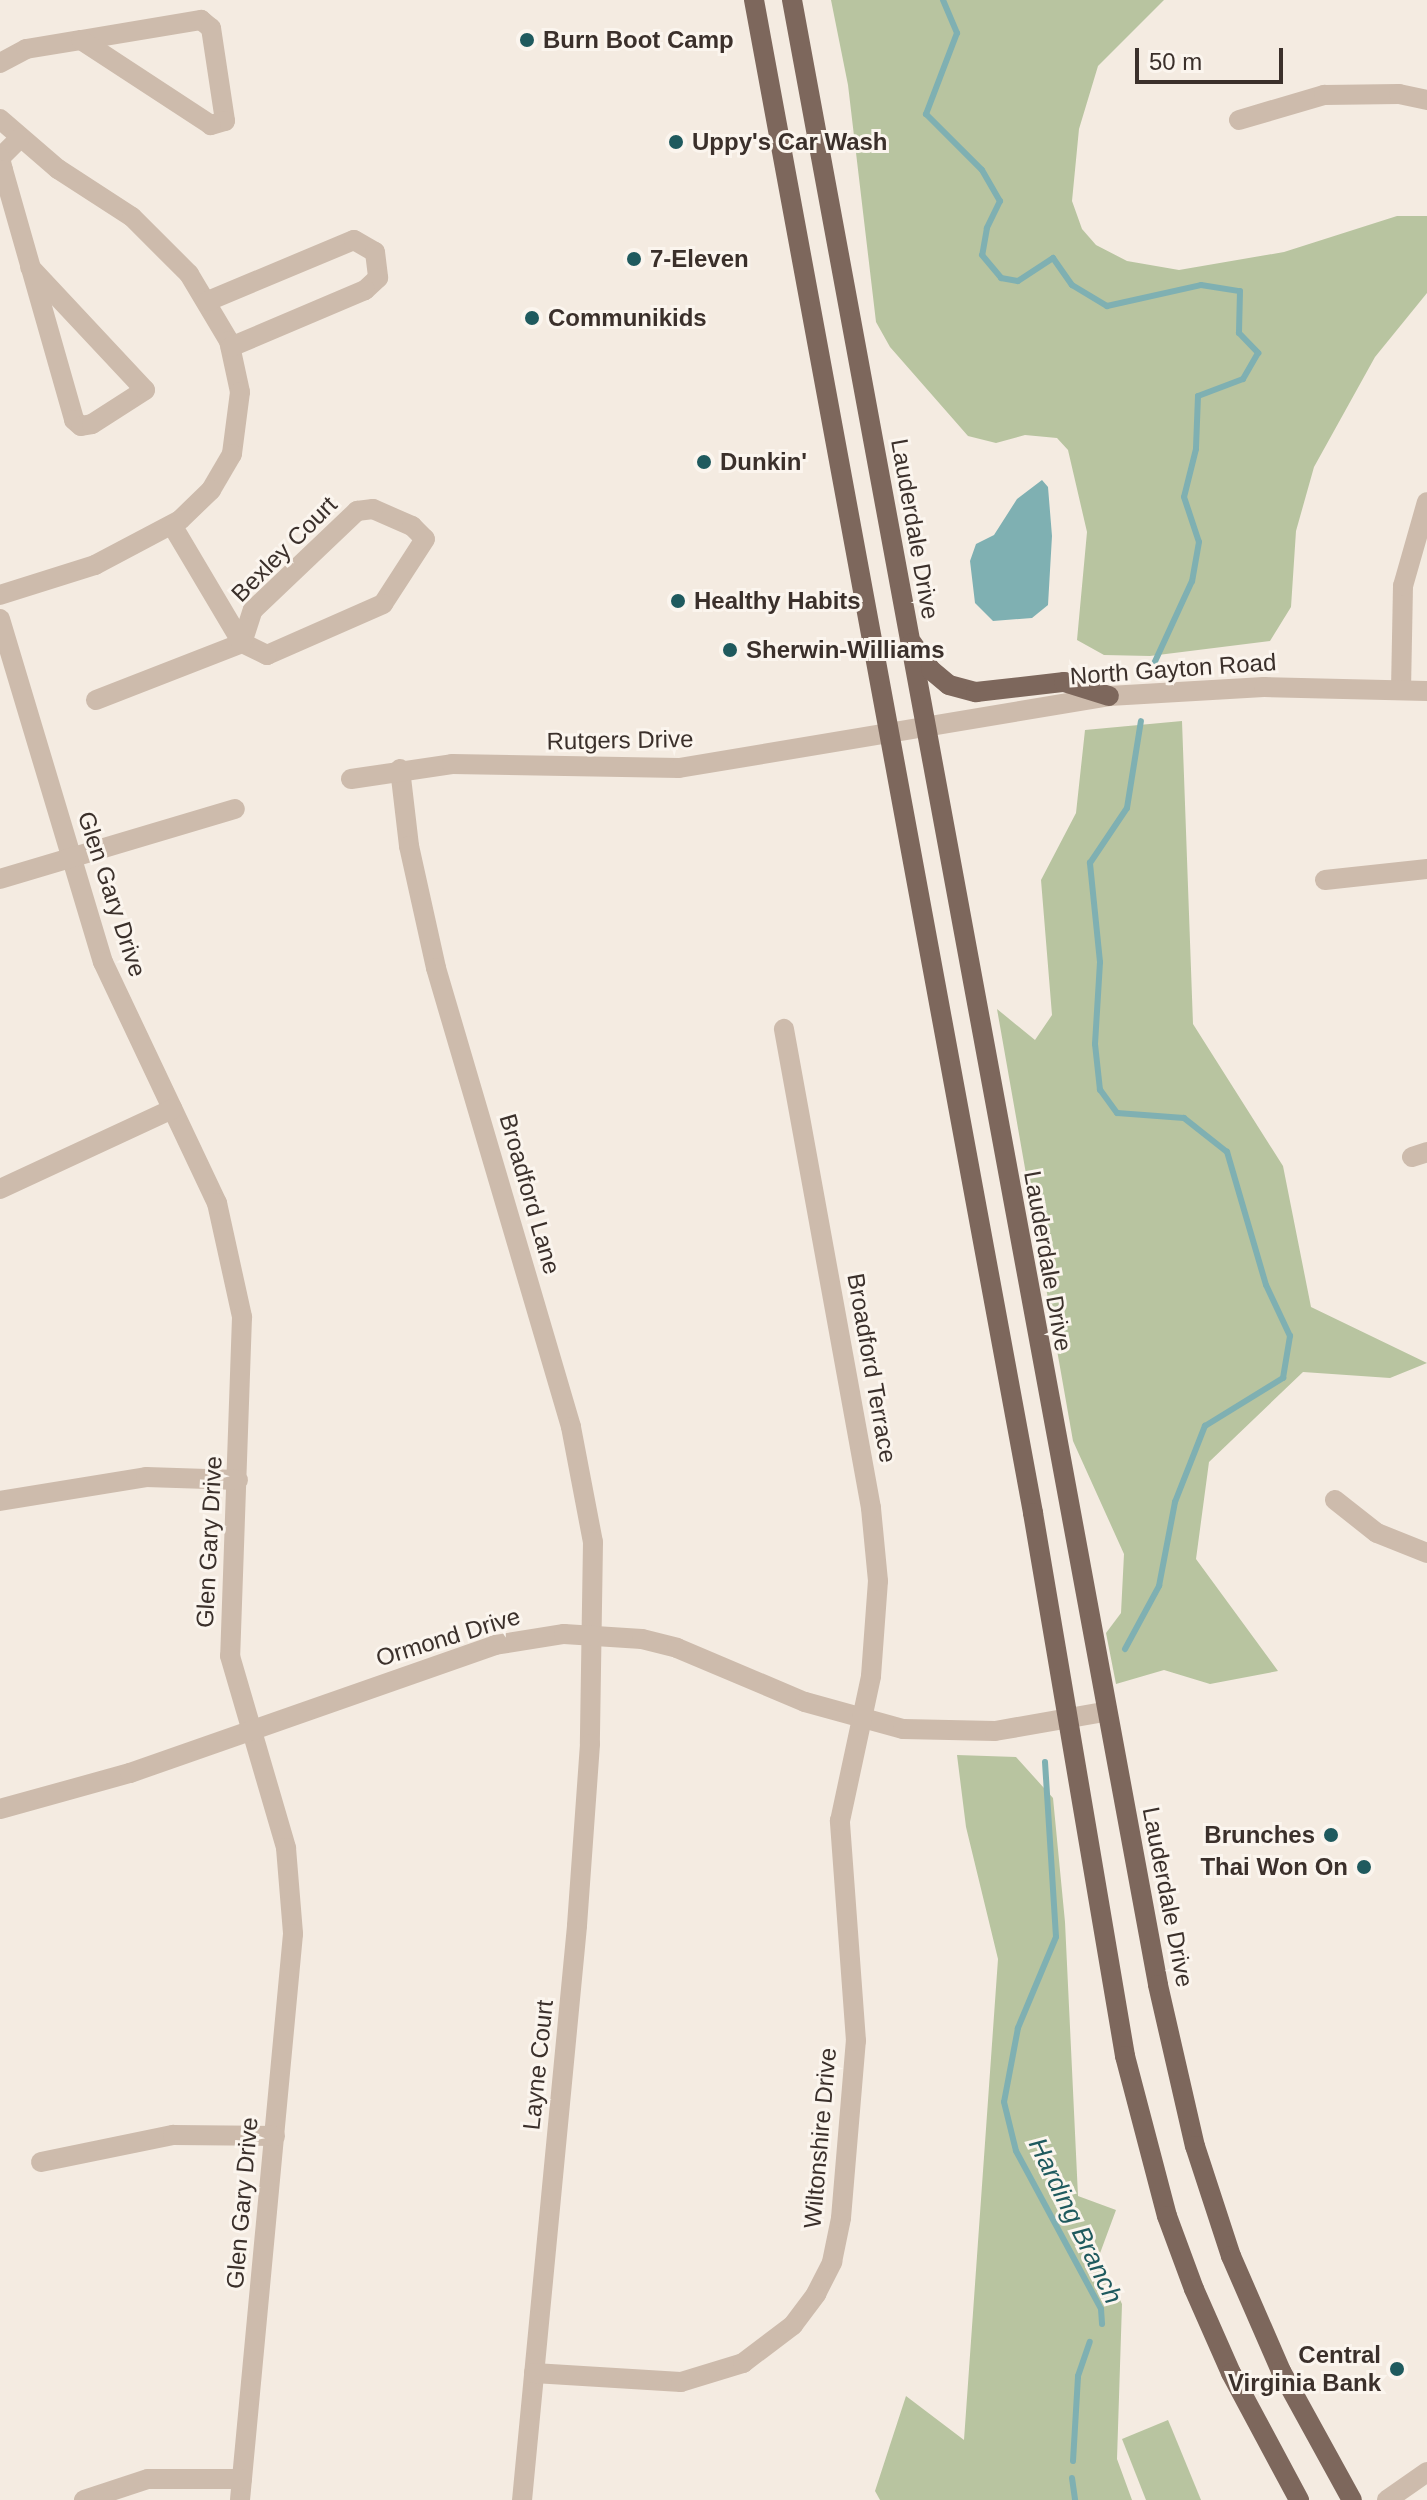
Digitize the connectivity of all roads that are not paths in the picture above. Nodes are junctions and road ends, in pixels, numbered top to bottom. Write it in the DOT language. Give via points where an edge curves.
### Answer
graph roads {
  1 [pos="754,0"];
  2 [pos="792,0"];
  3 [pos="81,40"];
  4 [pos="0,63"];
  5 [pos="1427,100"];
  6 [pos="0,119"];
  7 [pos="1239,120"];
  8 [pos="20,138"];
  9 [pos="30,267"];
  10 [pos="208,301"];
  11 [pos="231,347"];
  12 [pos="1427,502"];
  13 [pos="172,525"];
  14 [pos="0,595"];
  15 [pos="0,619"];
  16 [pos="909,638"];
  17 [pos="242,643"];
  18 [pos="1401,690"];
  19 [pos="1427,691"];
  20 [pos="1109,696"];
  21 [pos="96,700"];
  22 [pos="925,726"];
  23 [pos="888,732"];
  24 [pos="400,769"];
  25 [pos="351,779"];
  26 [pos="235,809"];
  27 [pos="71,859"];
  28 [pos="1427,869"];
  29 [pos="0,879"];
  30 [pos="1325,880"];
  31 [pos="784,1029"];
  32 [pos="172,1109"];
  33 [pos="0,1189"];
  34 [pos="238,1480"];
  35 [pos="1335,1500"];
  36 [pos="0,1501"];
  37 [pos="1427,1553"];
  38 [pos="594,1635"];
  39 [pos="1104,1712"];
  40 [pos="860,1719"];
  41 [pos="1066,1719"];
  42 [pos="249,1730"];
  43 [pos="0,1809"];
  44 [pos="275,2136"];
  45 [pos="41,2162"];
  46 [pos="534,2373"];
  47 [pos="1427,2472"];
  48 [pos="241,2490"];
  49 [pos="84,2500"];
  50 [pos="522,2500"];
  51 [pos="1299,2500"];
  52 [pos="1352,2500"];
  53 [pos="1387,2500"];
  1 -- 23 [label="main road"];
  2 -- 16 [label="main road, Lauderdale Drive"];
  3 -- 3 [label="street" via="208,22 225,121 211,125"];
  3 -- 4 [label="street" via="26,49"];
  5 -- 7 [label="street" via="1399,94 1335,94"];
  6 -- 8 [label="street"];
  8 -- 9 [label="street" via="0,158"];
  8 -- 10 [label="street" via="132,217 167,249"];
  9 -- 9 [label="street" via="74,420 81,426 92,424 145,390"];
  10 -- 11 [label="street"];
  10 -- 11 [label="street" via="354,240 375,252 378,278 365,290"];
  11 -- 13 [label="street" via="240,392 232,454 211,490"];
  12 -- 18 [label="street" via="1403,586"];
  13 -- 14 [label="street" via="95,565"];
  13 -- 17 [label="street, Bexley Court"];
  15 -- 27 [label="street, Glen Gary Drive"];
  16 -- 20 [label="main road" via="949,685 976,692 1064,682"];
  16 -- 22 [label="main road, Lauderdale Drive"];
  17 -- 17 [label="street, Bexley Court" via="253,610 357,511 373,509 412,526 425,539 394,592 375,608 267,655"];
  17 -- 21 [label="street, Bexley Court"];
  18 -- 19 [label="street, North Gayton Road"];
  18 -- 20 [label="street, North Gayton Road" via="1264,687"];
  20 -- 22 [label="street, North Gayton Road"];
  22 -- 23 [label="street, North Gayton Road"];
  22 -- 39 [label="main road, Lauderdale Drive"];
  23 -- 24 [label="street, Rutgers Drive" via="679,768 452,764"];
  23 -- 41 [label="main road" via="1033,1513"];
  24 -- 25 [label="street, Rutgers Drive"];
  24 -- 38 [label="street, Broadford Lane" via="409,846 436,968 575,1441 593,1542"];
  26 -- 27 [label="street"];
  27 -- 29 [label="street"];
  27 -- 32 [label="street, Glen Gary Drive" via="103,962"];
  28 -- 30 [label="street"];
  31 -- 40 [label="street, Broadford Terrace" via="871,1508 878,1581 874,1654"];
  32 -- 33 [label="street"];
  32 -- 34 [label="street, Glen Gary Drive" via="217,1203 234,1264 244,1361"];
  34 -- 36 [label="street" via="146,1477"];
  34 -- 42 [label="street, Glen Gary Drive" via="228,1632"];
  35 -- 37 [label="street" via="1377,1533"];
  38 -- 40 [label="street, Ormond Drive" via="677,1648 805,1702"];
  38 -- 42 [label="street, Ormond Drive" via="495,1645"];
  38 -- 46 [label="street, Layne Court" via="577,1926"];
  39 -- 41 [label="street, Ormond Drive"];
  39 -- 52 [label="main road, Lauderdale Drive" via="1158,1985 1211,2200 1281,2371"];
  40 -- 41 [label="street, Ormond Drive" via="940,1733 995,1731"];
  40 -- 46 [label="street, Wiltonshire Drive" via="840,1821 856,2041 841,2218 827,2273 793,2325 771,2346 722,2373 681,2382"];
  41 -- 51 [label="main road" via="1125,2056 1167,2216 1231,2373"];
  42 -- 43 [label="street, Ormond Drive" via="116,1778"];
  42 -- 44 [label="street, Glen Gary Drive" via="275,1807 291,1881 293,1934"];
  44 -- 45 [label="street" via="173,2135"];
  44 -- 48 [label="street, Glen Gary Drive"];
  46 -- 50 [label="street, Layne Court"];
  47 -- 53 [label="street"];
  48 -- 49 [label="street" via="148,2479"];
}
